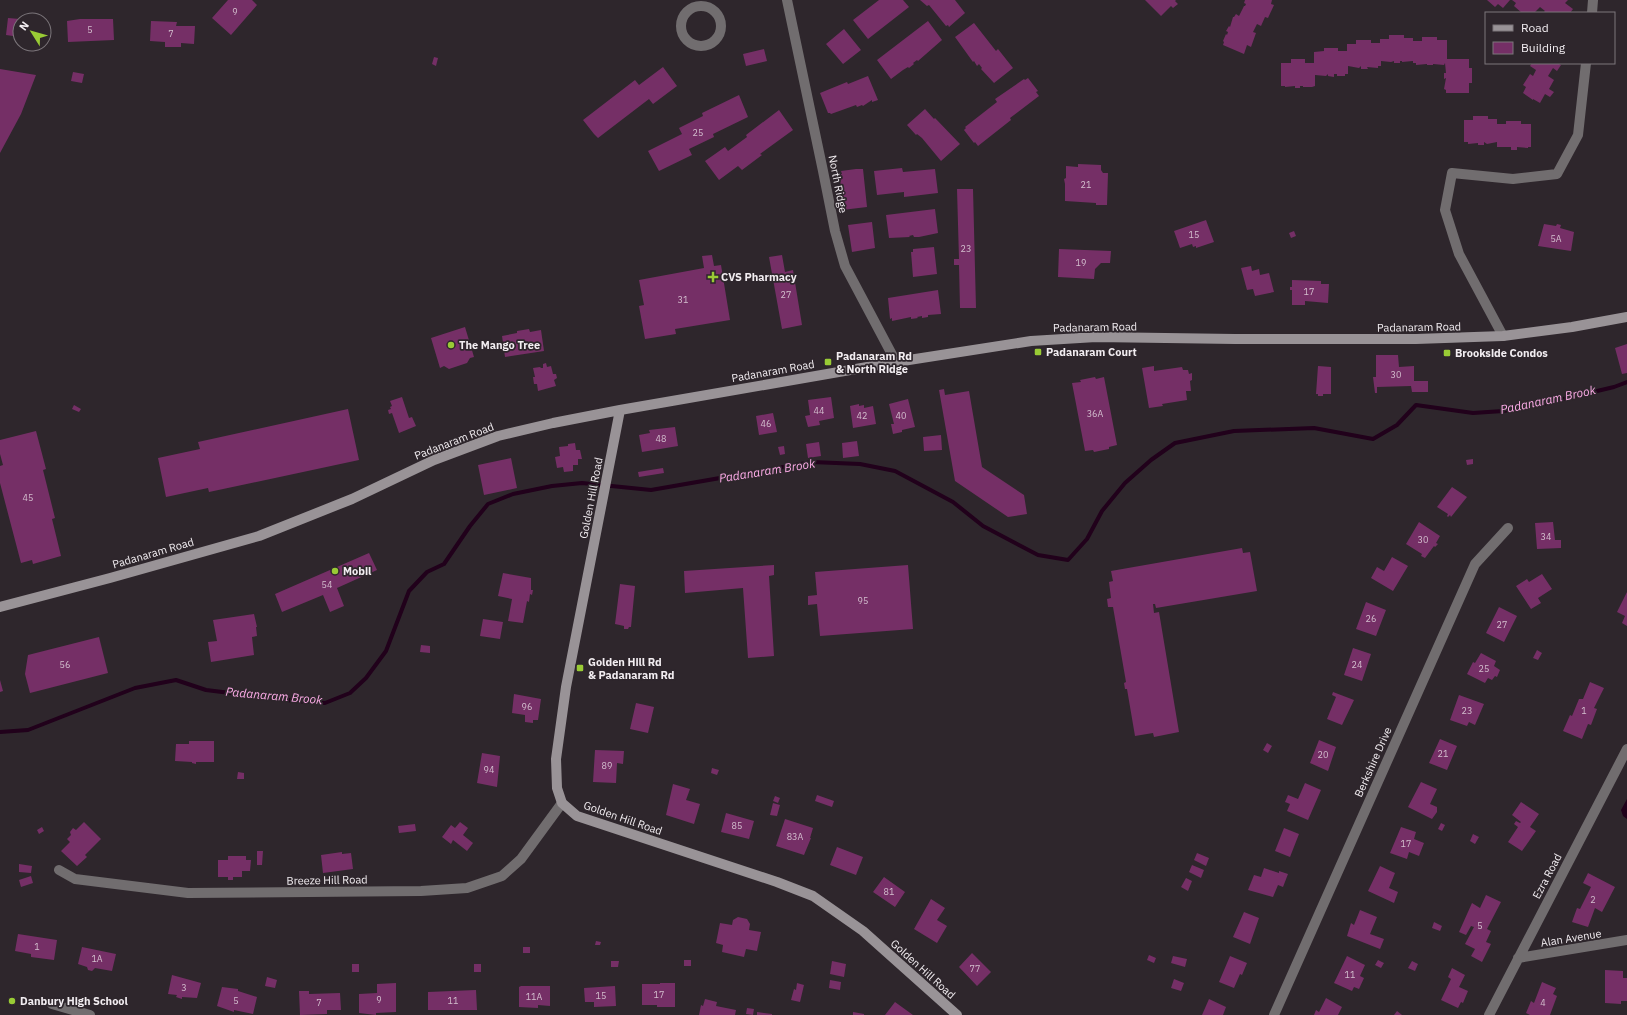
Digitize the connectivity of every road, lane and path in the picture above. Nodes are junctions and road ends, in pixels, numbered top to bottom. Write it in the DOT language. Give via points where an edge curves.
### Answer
graph roads {
  1 [pos="787,0"];
  2 [pos="1593,0"];
  3 [pos="1592,12"];
  4 [pos="1586,64"];
  5 [pos="1627,317"];
  6 [pos="1503,336"];
  7 [pos="896,362"];
  8 [pos="620,410"];
  9 [pos="1508,528"];
  10 [pos="0,607"];
  11 [pos="1627,749"];
  12 [pos="562,803"];
  13 [pos="59,870"];
  14 [pos="1627,940"];
  15 [pos="1518,958"];
  16 [pos="52,1004"];
  17 [pos="90,1015"];
  18 [pos="957,1015"];
  19 [pos="1274,1015"];
  20 [pos="1489,1015"];
  1 -- 7 [label="street, North Ridge" via="835,231 845,266"];
  2 -- 3 [label="street"];
  4 -- 6 [label="street" via="1578,135 1557,174 1514,179 1452,173 1445,210 1459,254"];
  5 -- 6 [label="main road, Padanaram Road"];
  6 -- 7 [label="main road, Padanaram Road" via="1416,339 1096,337 1031,341"];
  7 -- 8 [label="main road, Padanaram Road"];
  8 -- 10 [label="main road, Padanaram Road" via="498,436 434,460 352,499 259,536"];
  8 -- 12 [label="main road, Golden Hill Road" via="566,687 556,759 557,788"];
  9 -- 19 [label="street, Berkshire Drive" via="1475,564"];
  11 -- 15 [label="street, Ezra Road"];
  12 -- 13 [label="street, Breeze Hill Road" via="521,859 502,876 467,888 421,891 188,893 75,879"];
  12 -- 18 [label="main road, Golden Hill Road" via="577,816 813,896 863,931"];
  14 -- 15 [label="street, Alan Avenue"];
  15 -- 20 [label="street, Ezra Road"];
  16 -- 17 [label="street"];
}
